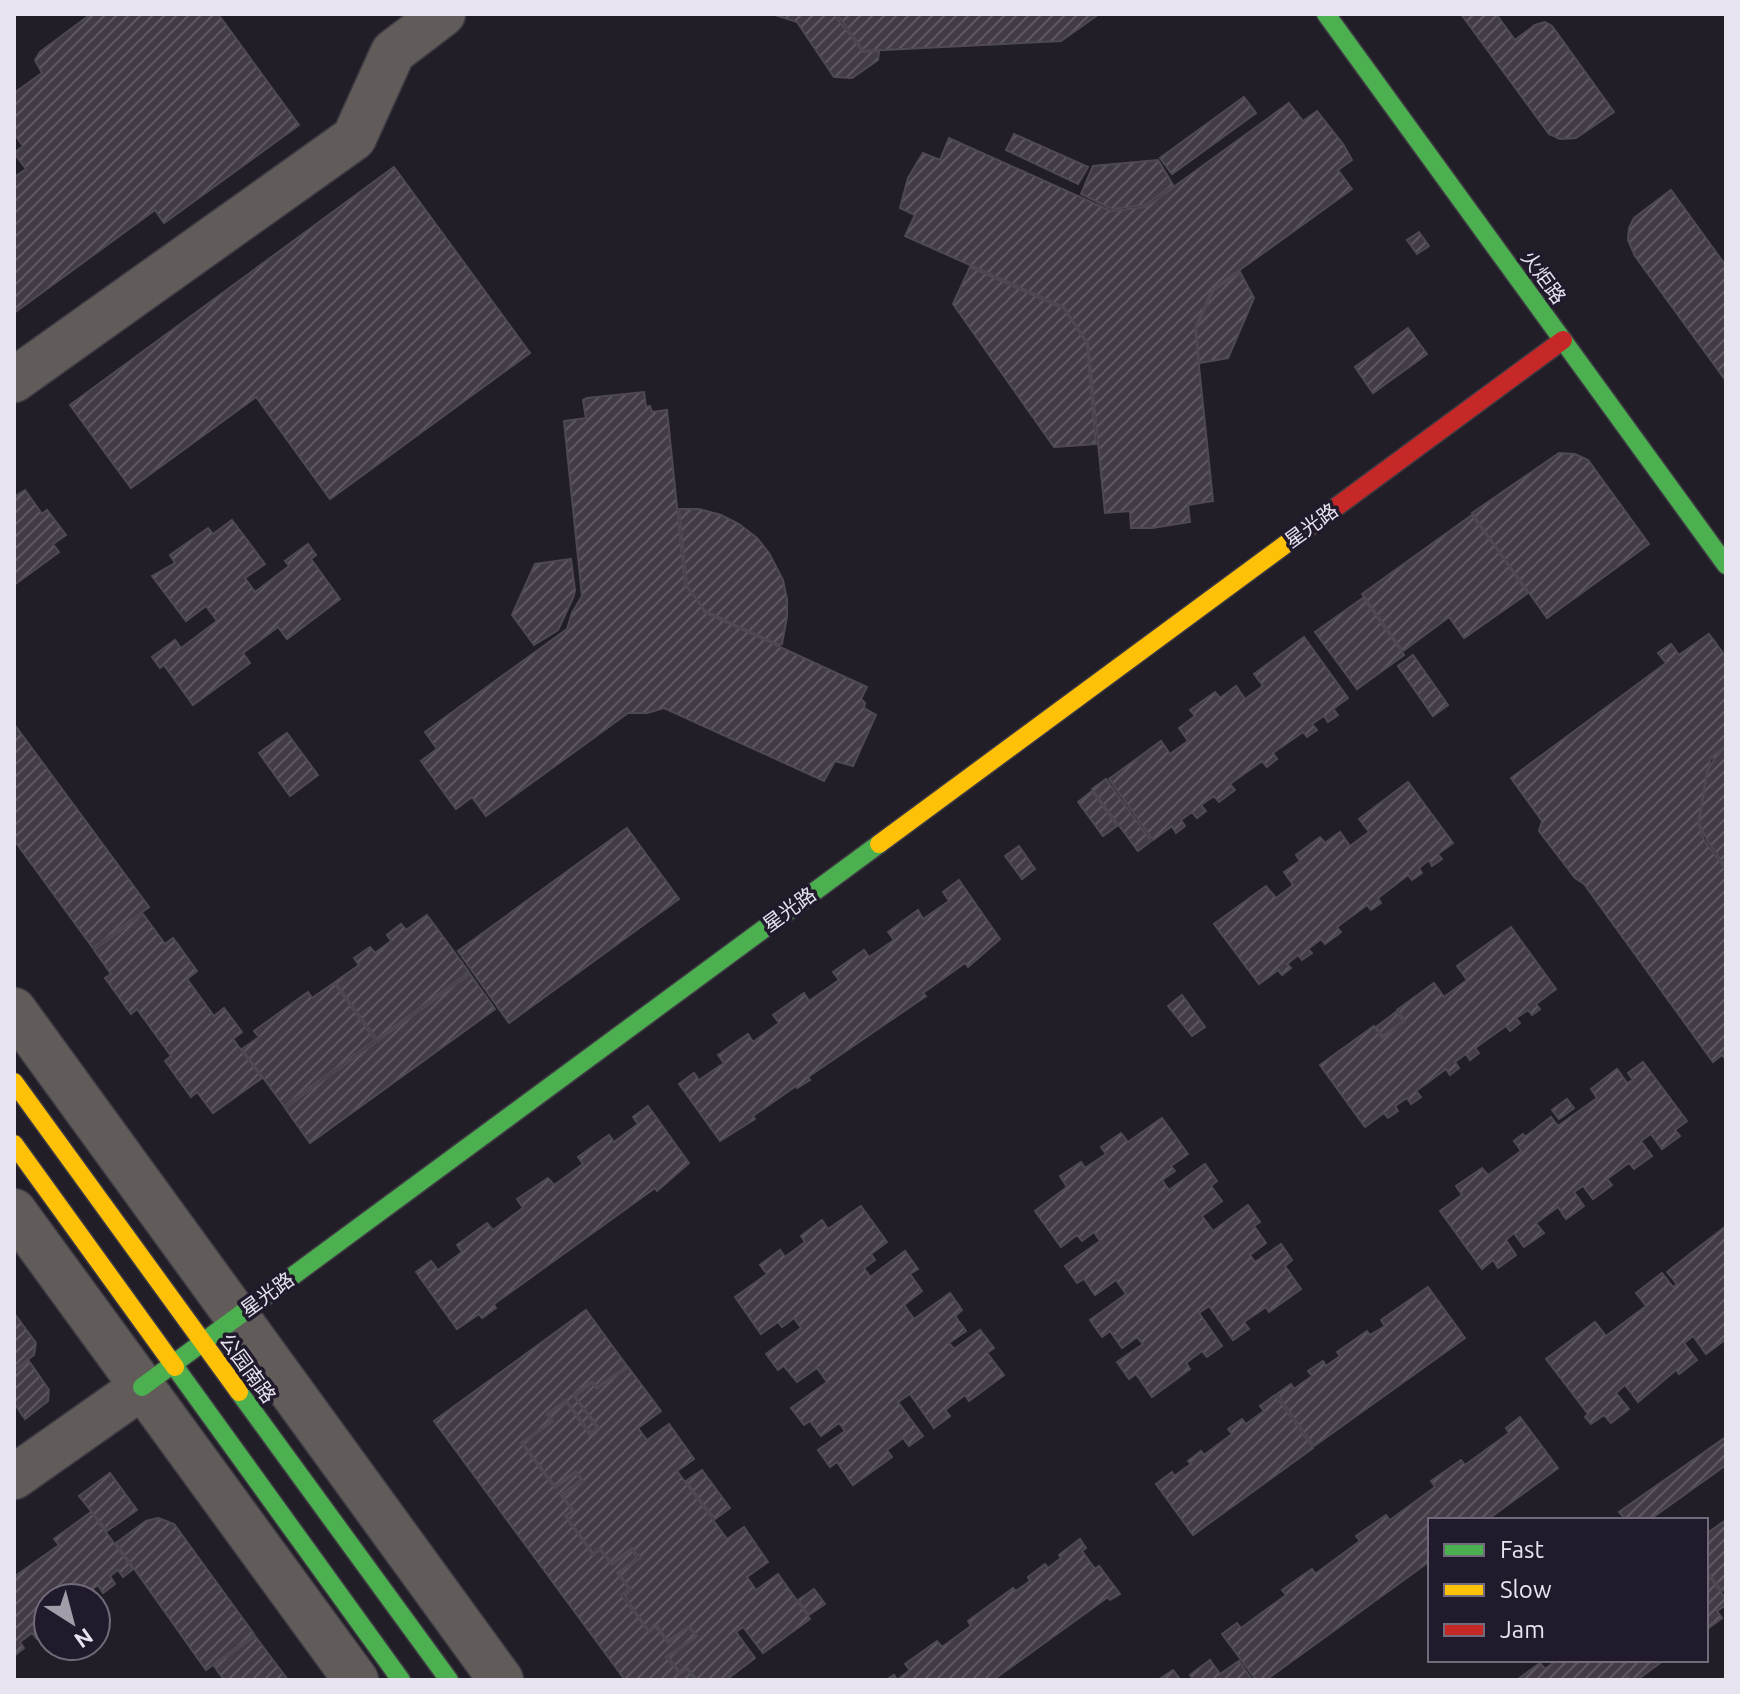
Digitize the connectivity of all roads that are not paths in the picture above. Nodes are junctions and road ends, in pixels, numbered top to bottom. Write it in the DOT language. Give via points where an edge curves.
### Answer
graph roads {
  1 [pos="443,14"];
  2 [pos="1326,14"];
  3 [pos="1563,340"];
  4 [pos="14,380"];
  5 [pos="1726,565"];
  6 [pos="14,1010"];
  7 [pos="14,1082"];
  8 [pos="14,1144"];
  9 [pos="14,1211"];
  10 [pos="236,1316"];
  11 [pos="202,1342"];
  12 [pos="157,1375"];
  13 [pos="14,1477"];
  14 [pos="356,1680"];
  15 [pos="401,1680"];
  16 [pos="449,1680"];
  17 [pos="501,1680"];
  1 -- 4 [label="street" via="393,52 354,138"];
  2 -- 3 [label="street, 火炬路"];
  3 -- 5 [label="street, 火炬路"];
  3 -- 10 [label="street, 星光路"];
  6 -- 10 [label="street"];
  7 -- 11 [label="street, 公园南路"];
  8 -- 12 [label="street"];
  9 -- 12 [label="street"];
  10 -- 11 [label="street, 星光路"];
  10 -- 17 [label="street"];
  11 -- 12 [label="street, 星光路"];
  11 -- 16 [label="street, 公园南路"];
  12 -- 13 [label="street, 星光路"];
  12 -- 14 [label="street"];
  12 -- 15 [label="street"];
}
